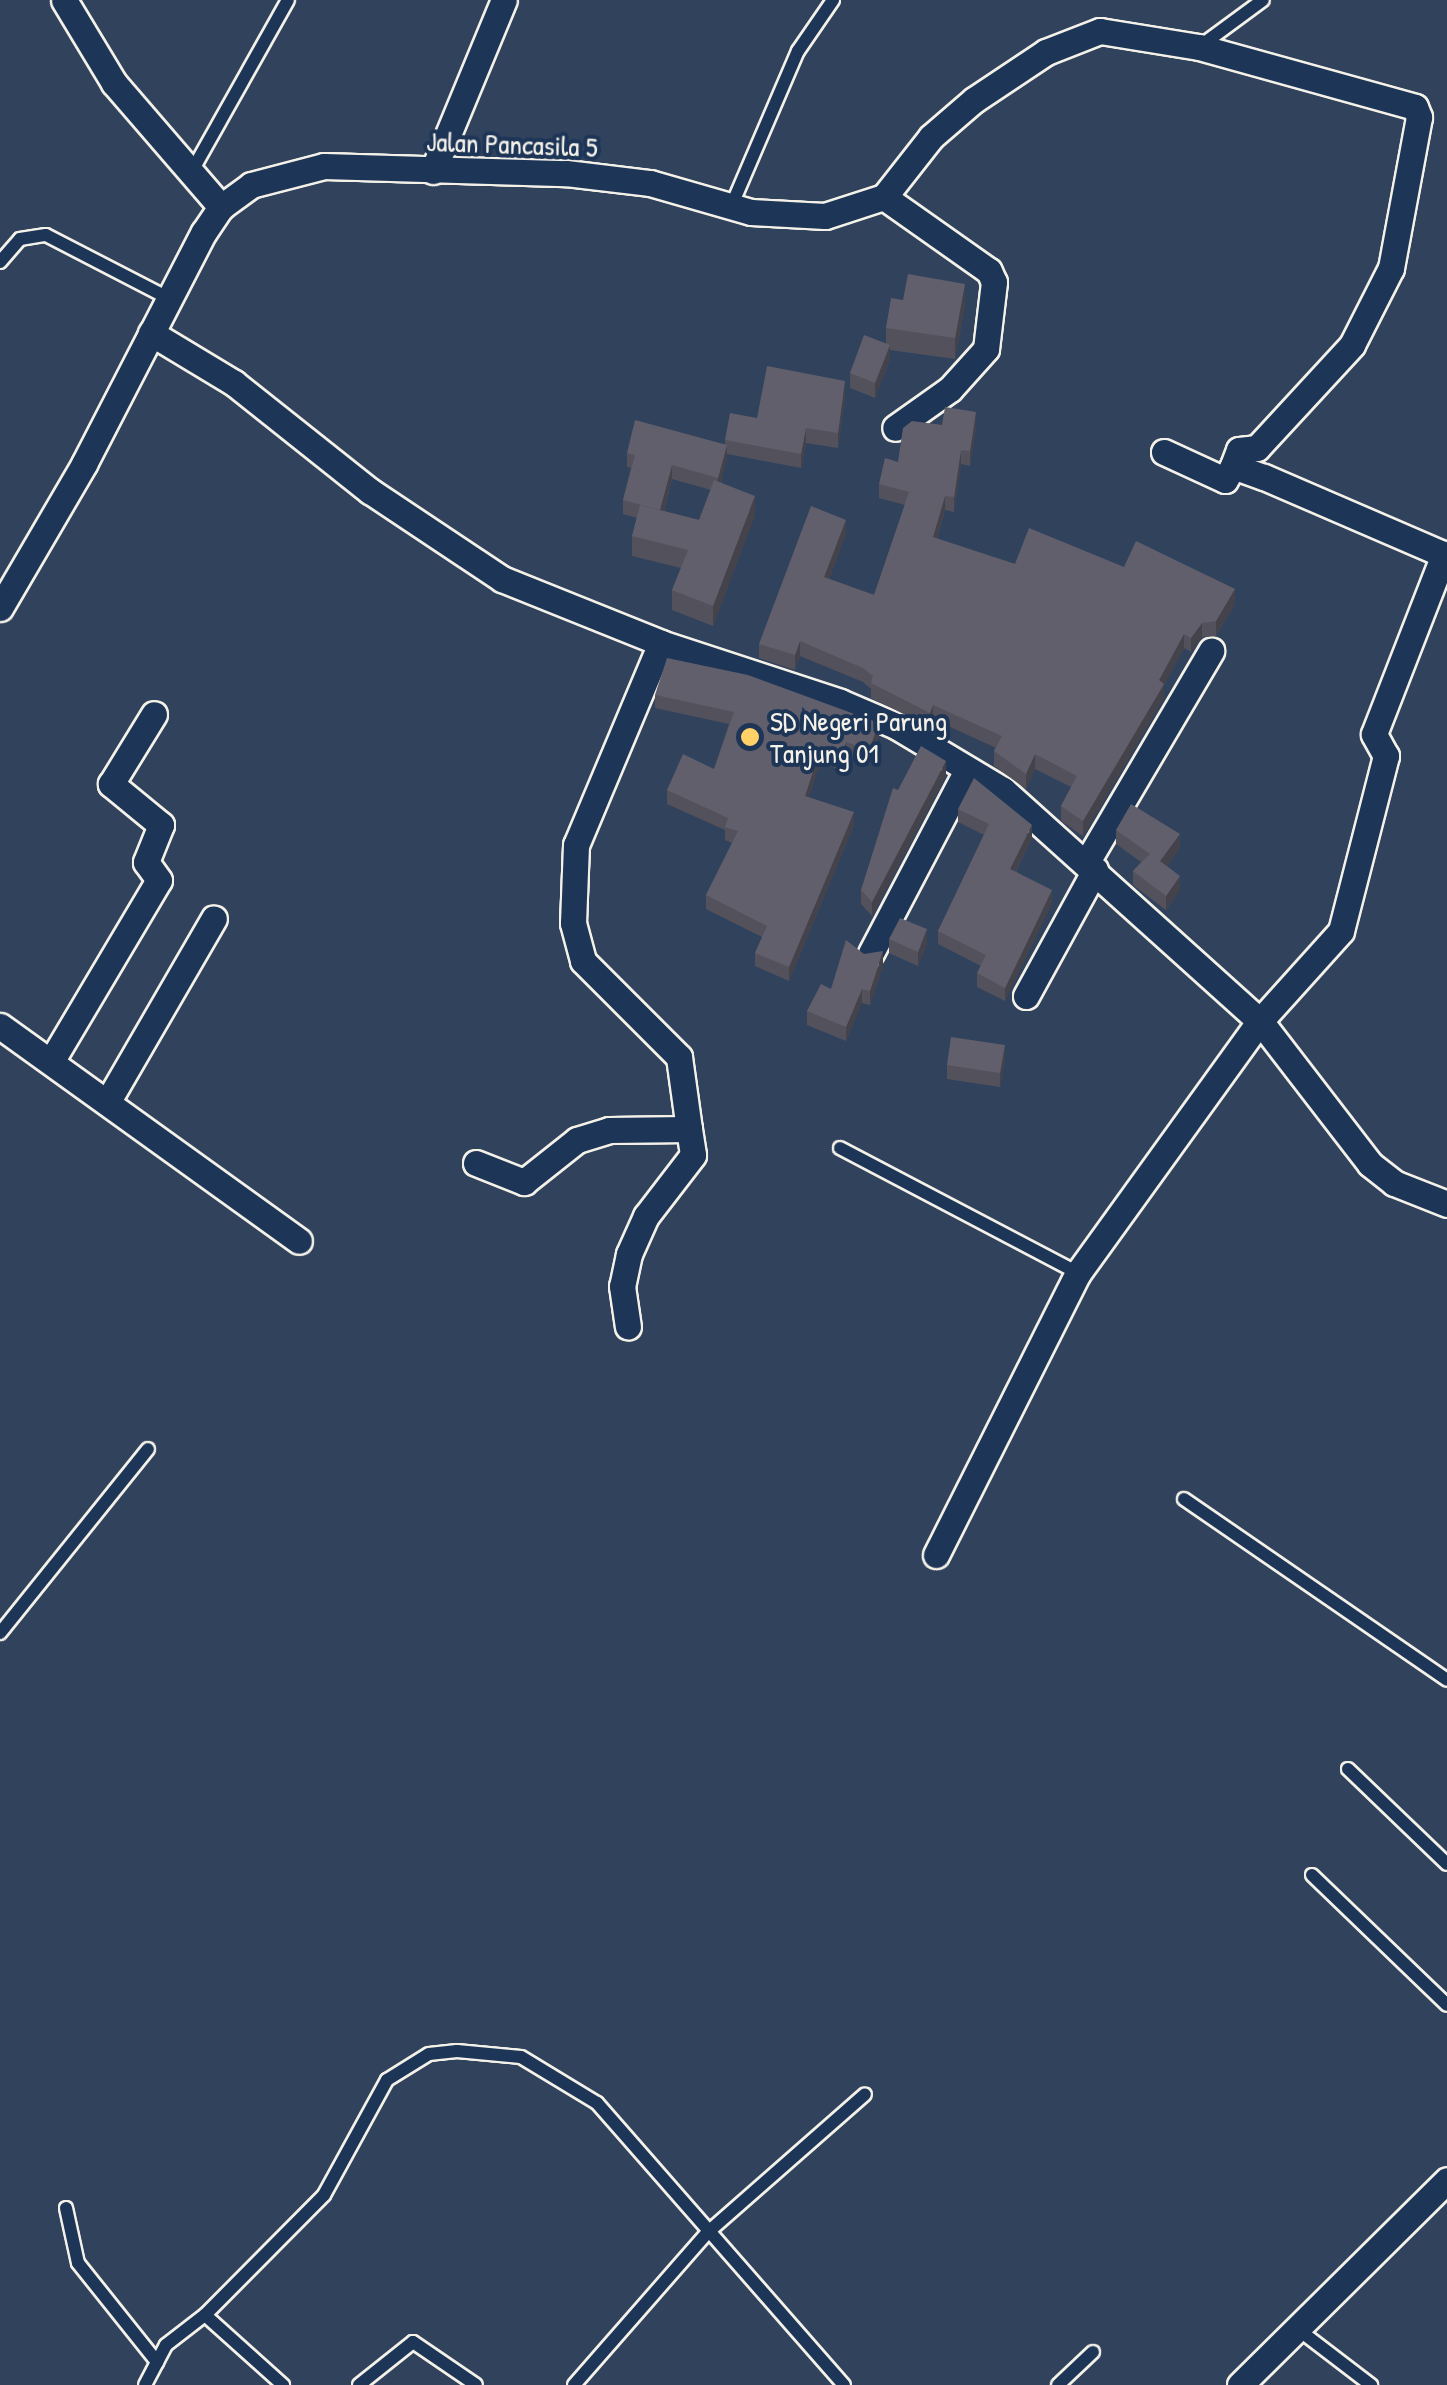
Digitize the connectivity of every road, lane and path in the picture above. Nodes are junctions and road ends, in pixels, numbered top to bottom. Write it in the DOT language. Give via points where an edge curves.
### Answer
graph roads {
  1 [pos="64,0"];
  2 [pos="288,0"];
  3 [pos="504,0"];
  4 [pos="833,0"];
  5 [pos="1263,0"];
  6 [pos="1199,46"];
  7 [pos="192,170"];
  8 [pos="433,171"];
  9 [pos="884,197"];
  10 [pos="220,207"];
  11 [pos="730,207"];
  12 [pos="0,262"];
  13 [pos="168,298"];
  14 [pos="151,333"];
  15 [pos="895,428"];
  16 [pos="1164,452"];
  17 [pos="1233,466"];
  18 [pos="1446,555"];
  19 [pos="0,608"];
  20 [pos="661,643"];
  21 [pos="1211,650"];
  22 [pos="154,714"];
  23 [pos="967,770"];
  24 [pos="1091,865"];
  25 [pos="214,918"];
  26 [pos="871,953"];
  27 [pos="1026,996"];
  28 [pos="1260,1021"];
  29 [pos="0,1026"];
  30 [pos="52,1060"];
  31 [pos="108,1100"];
  32 [pos="689,1129"];
  33 [pos="840,1148"];
  34 [pos="476,1163"];
  35 [pos="1447,1204"];
  36 [pos="299,1241"];
  37 [pos="1078,1272"];
  38 [pos="628,1327"];
  39 [pos="148,1449"];
  40 [pos="1184,1499"];
  41 [pos="936,1555"];
  42 [pos="0,1633"];
  43 [pos="1447,1680"];
  44 [pos="1348,1769"];
  45 [pos="1447,1864"];
  46 [pos="1312,1875"];
  47 [pos="1447,2005"];
  48 [pos="865,2094"];
  49 [pos="1447,2180"];
  50 [pos="66,2208"];
  51 [pos="707,2233"];
  52 [pos="205,2315"];
  53 [pos="1300,2330"];
  54 [pos="1093,2352"];
  55 [pos="157,2362"];
  56 [pos="145,2385"];
  57 [pos="283,2385"];
  58 [pos="359,2385"];
  59 [pos="476,2385"];
  60 [pos="574,2385"];
  61 [pos="844,2385"];
  62 [pos="1058,2385"];
  63 [pos="1240,2385"];
  64 [pos="1371,2385"];
  1 -- 7 [label="street" via="114,83"];
  2 -- 7 [label="lane"];
  3 -- 8 [label="street"];
  4 -- 11 [label="lane" via="798,51"];
  5 -- 6 [label="lane"];
  6 -- 9 [label="street" via="1100,31 1046,52 954,117"];
  6 -- 17 [label="street" via="1415,106 1418,118 1390,268 1352,345 1257,448 1239,450"];
  7 -- 10 [label="street"];
  8 -- 10 [label="street, Jalan Pancasila 5" via="307,169 262,180"];
  8 -- 11 [label="street, Jalan Pancasila 5" via="582,174 650,183"];
  9 -- 11 [label="street, Jalan Pancasila 5" via="824,216"];
  9 -- 15 [label="street" via="994,282 986,349 950,389"];
  10 -- 13 [label="street, Jalan Pancasila 5"];
  12 -- 13 [label="lane" via="20,239 46,234"];
  13 -- 14 [label="street, Jalan Pancasila 5"];
  14 -- 19 [label="street, Jalan Pancasila 5"];
  14 -- 20 [label="street" via="234,383 370,491 502,579"];
  16 -- 17 [label="street" via="1225,480"];
  17 -- 18 [label="street"];
  18 -- 28 [label="street" via="1374,734 1386,756 1341,930"];
  20 -- 23 [label="street" via="854,708"];
  20 -- 32 [label="street" via="576,845 572,904 583,961 679,1058"];
  21 -- 24 [label="street"];
  22 -- 30 [label="street" via="111,784 161,826 146,862 159,880"];
  23 -- 24 [label="street" via="1003,790"];
  23 -- 26 [label="street"];
  24 -- 27 [label="street"];
  24 -- 28 [label="street"];
  25 -- 31 [label="street"];
  28 -- 35 [label="street" via="1370,1164 1394,1183"];
  28 -- 37 [label="street"];
  29 -- 30 [label="street"];
  30 -- 31 [label="street"];
  31 -- 36 [label="street"];
  32 -- 34 [label="street" via="608,1130 577,1140 524,1182"];
  32 -- 38 [label="street" via="693,1155 646,1216 629,1254 622,1286"];
  33 -- 37 [label="lane"];
  37 -- 41 [label="street"];
  39 -- 42 [label="lane"];
  40 -- 43 [label="lane"];
  44 -- 45 [label="lane"];
  46 -- 47 [label="lane"];
  48 -- 51 [label="lane"];
  49 -- 53 [label="street"];
  50 -- 55 [label="lane" via="78,2262"];
  51 -- 52 [label="lane" via="574,2083 522,2057 430,2054 387,2080 324,2195"];
  51 -- 60 [label="lane"];
  51 -- 61 [label="lane"];
  52 -- 55 [label="lane" via="166,2345"];
  52 -- 57 [label="lane"];
  53 -- 63 [label="street"];
  53 -- 64 [label="lane"];
  54 -- 62 [label="lane"];
  55 -- 56 [label="lane"];
  58 -- 59 [label="lane" via="413,2342"];
}
